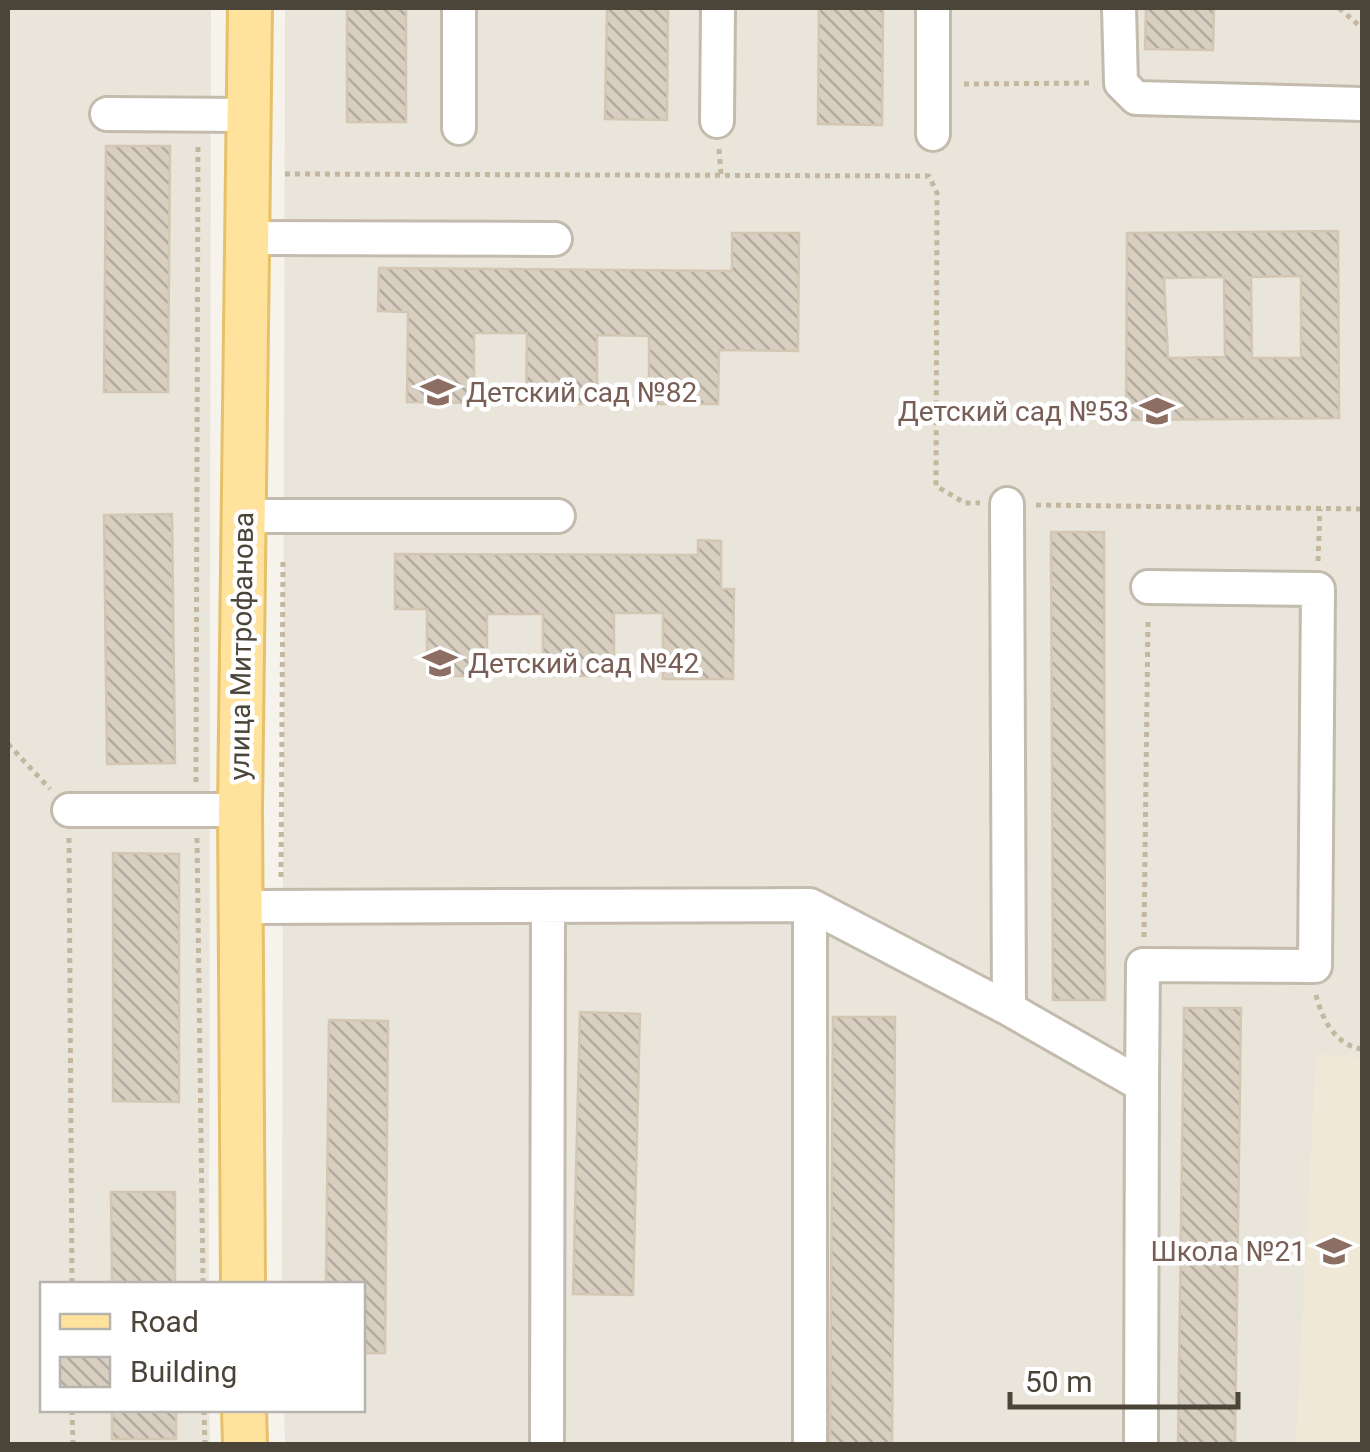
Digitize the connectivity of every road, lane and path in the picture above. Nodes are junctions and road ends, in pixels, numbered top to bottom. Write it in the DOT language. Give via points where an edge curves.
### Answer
graph roads {
  1 [pos="250,8"];
  2 [pos="459,8"];
  3 [pos="718,8"];
  4 [pos="933,8"];
  5 [pos="1119,8"];
  6 [pos="1339,8"];
  7 [pos="1362,28"];
  8 [pos="1121,83"];
  9 [pos="933,84"];
  10 [pos="1362,104"];
  11 [pos="107,114"];
  12 [pos="247,114"];
  13 [pos="198,115"];
  14 [pos="717,121"];
  15 [pos="460,128"];
  16 [pos="933,134"];
  17 [pos="265,238"];
  18 [pos="555,239"];
  19 [pos="1007,504"];
  20 [pos="1320,509"];
  21 [pos="1362,510"];
  22 [pos="263,516"];
  23 [pos="558,516"];
  24 [pos="1148,587"];
  25 [pos="1318,589"];
  26 [pos="8,744"];
  27 [pos="69,810"];
  28 [pos="197,810"];
  29 [pos="240,810"];
  30 [pos="810,905"];
  31 [pos="548,906"];
  32 [pos="261,907"];
  33 [pos="1143,965"];
  34 [pos="1315,966"];
  35 [pos="1008,1010"];
  36 [pos="1362,1049"];
  37 [pos="1142,1085"];
  38 [pos="72,1282"];
  39 [pos="203,1282"];
  40 [pos="244,1282"];
  41 [pos="72,1412"];
  42 [pos="204,1412"];
  43 [pos="244,1412"];
  44 [pos="73,1444"];
  45 [pos="205,1444"];
  46 [pos="245,1444"];
  47 [pos="547,1444"];
  48 [pos="810,1444"];
  49 [pos="1141,1444"];
  1 -- 12 [label="main road, улица Митрофанова"];
  2 -- 15 [label="lane"];
  3 -- 14 [label="lane"];
  4 -- 9 [label="lane"];
  5 -- 8 [label="lane"];
  6 -- 7 [label="path"];
  8 -- 9 [label="path"];
  8 -- 10 [label="lane" via="1136,98"];
  9 -- 16 [label="lane"];
  11 -- 13 [label="lane"];
  12 -- 13 [label="lane"];
  12 -- 17 [label="main road, улица Митрофанова"];
  13 -- 28 [label="path"];
  17 -- 18 [label="lane"];
  17 -- 19 [label="path" via="285,174 928,176 936,193 936,486 966,502"];
  17 -- 22 [label="main road, улица Митрофанова"];
  19 -- 20 [label="path"];
  19 -- 35 [label="lane"];
  20 -- 21 [label="path"];
  20 -- 25 [label="path"];
  22 -- 23 [label="lane"];
  22 -- 29 [label="main road, улица Митрофанова"];
  22 -- 32 [label="path"];
  24 -- 25 [label="lane"];
  24 -- 33 [label="path"];
  25 -- 34 [label="lane"];
  26 -- 27 [label="path"];
  27 -- 28 [label="lane"];
  27 -- 38 [label="path"];
  28 -- 29 [label="lane"];
  28 -- 39 [label="path"];
  29 -- 32 [label="main road, улица Митрофанова"];
  30 -- 31 [label="lane"];
  30 -- 35 [label="lane"];
  30 -- 48 [label="lane"];
  31 -- 32 [label="lane"];
  31 -- 47 [label="lane"];
  32 -- 40 [label="main road, улица Митрофанова"];
  33 -- 34 [label="lane"];
  33 -- 37 [label="lane"];
  34 -- 36 [label="path" via="1326,1026"];
  35 -- 37 [label="lane"];
  37 -- 49 [label="lane"];
  41 -- 44 [label="path"];
  42 -- 45 [label="path"];
  43 -- 46 [label="main road"];
}
